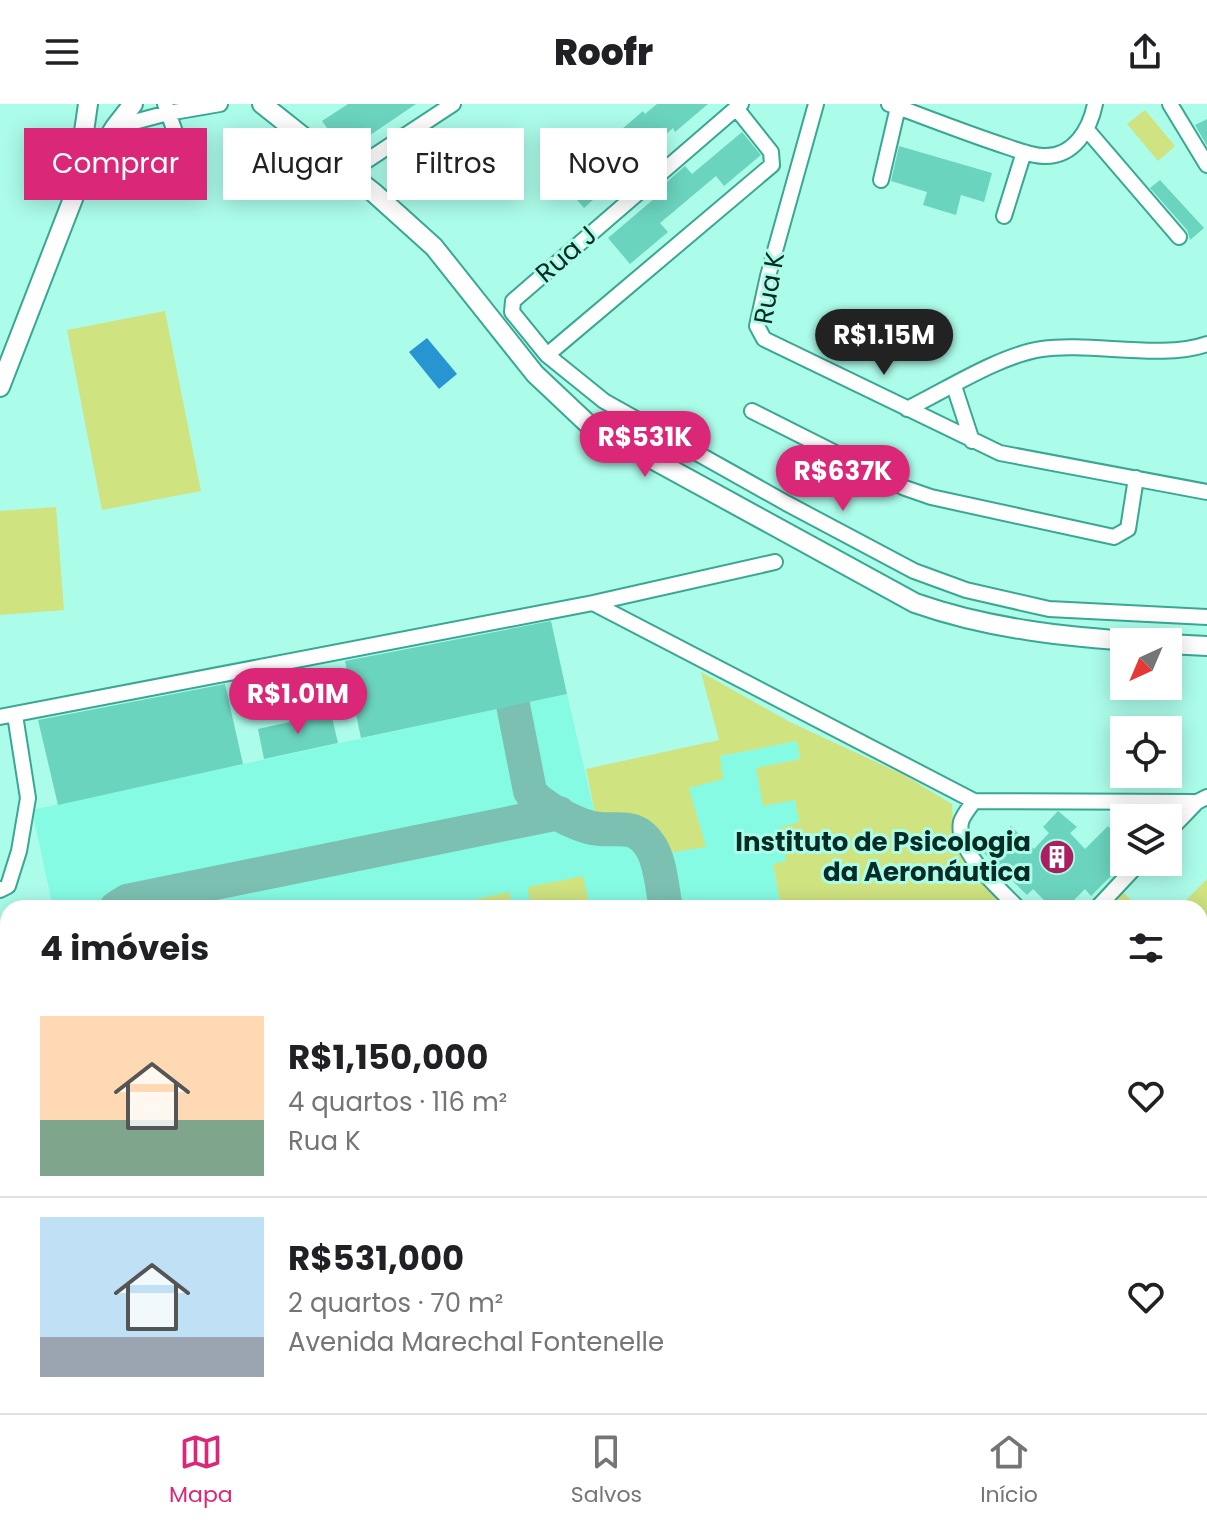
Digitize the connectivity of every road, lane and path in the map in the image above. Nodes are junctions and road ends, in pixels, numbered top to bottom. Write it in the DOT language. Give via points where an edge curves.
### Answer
graph roads {
  1 [pos="87,104"];
  2 [pos="133,104"];
  3 [pos="220,104"];
  4 [pos="262,104"];
  5 [pos="453,104"];
  6 [pos="816,104"];
  7 [pos="1095,104"];
  8 [pos="1170,104"];
  9 [pos="896,105"];
  10 [pos="739,106"];
  11 [pos="167,108"];
  12 [pos="115,127"];
  13 [pos="84,128"];
  14 [pos="174,128"];
  15 [pos="292,128"];
  16 [pos="1088,131"];
  17 [pos="1024,152"];
  18 [pos="371,158"];
  19 [pos="1207,165"];
  20 [pos="881,180"];
  21 [pos="371,191"];
  22 [pos="72,200"];
  23 [pos="1004,216"];
  24 [pos="1179,237"];
  25 [pos="1207,344"];
  26 [pos="547,355"];
  27 [pos="2,376"];
  28 [pos="954,386"];
  29 [pos="907,409"];
  30 [pos="752,411"];
  31 [pos="972,441"];
  32 [pos="1136,478"];
  33 [pos="1207,492"];
  34 [pos="775,562"];
  35 [pos="593,603"];
  36 [pos="1207,617"];
  37 [pos="1110,639"];
  38 [pos="1182,645"];
  39 [pos="1207,646"];
  40 [pos="7,716"];
  41 [pos="1202,799"];
  42 [pos="974,801"];
  43 [pos="1182,818"];
  44 [pos="1127,876"];
  45 [pos="0,890"];
  46 [pos="1011,900"];
  47 [pos="1104,900"];
  1 -- 13 [label="main road"];
  2 -- 12 [label="main road"];
  3 -- 11 [label="street"];
  4 -- 15 [label="main road"];
  5 -- 18 [label="street"];
  6 -- 29 [label="street, Rua K" via="757,326 774,346"];
  7 -- 16 [label="street"];
  8 -- 19 [label="street"];
  9 -- 17 [label="street"];
  9 -- 20 [label="street"];
  10 -- 26 [label="street" via="771,152 772,165"];
  10 -- 26 [label="street, Rua J" via="512,304 514,316"];
  11 -- 12 [label="street"];
  11 -- 14 [label="street"];
  16 -- 17 [label="street" via="1060,153 1047,157"];
  16 -- 24 [label="street"];
  17 -- 23 [label="street"];
  21 -- 37 [label="main road" via="434,247 535,374 588,424 915,603 1026,631"];
  22 -- 27 [label="main road"];
  25 -- 28 [label="street" via="1186,349 1041,349"];
  26 -- 36 [label="street" via="630,417 935,580 1049,609"];
  28 -- 29 [label="street"];
  28 -- 31 [label="street"];
  29 -- 31 [label="street, Rua K"];
  30 -- 32 [label="street" via="905,488 1114,537 1128,529"];
  31 -- 32 [label="street, Rua K" via="1000,453"];
  32 -- 33 [label="street, Rua K"];
  34 -- 35 [label="street"];
  35 -- 40 [label="street"];
  35 -- 42 [label="street"];
  38 -- 39 [label="main road"];
  40 -- 45 [label="street" via="28,798 12,875"];
  41 -- 42 [label="street"];
  41 -- 43 [label="street"];
  42 -- 46 [label="street" via="961,821 962,842"];
  44 -- 47 [label="street"];
}
